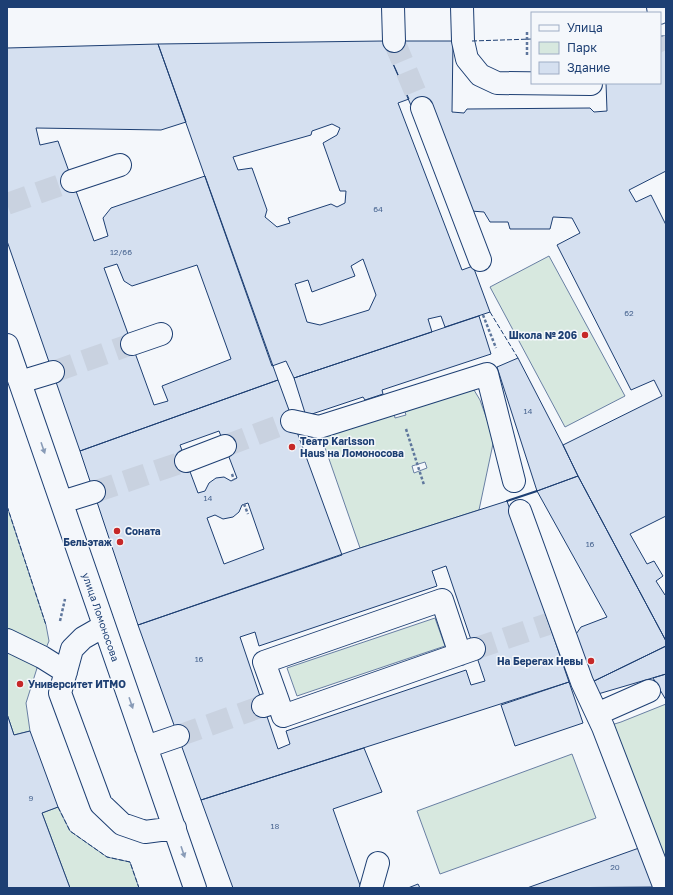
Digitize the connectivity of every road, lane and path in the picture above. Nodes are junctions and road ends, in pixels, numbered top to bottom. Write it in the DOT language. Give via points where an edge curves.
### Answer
graph roads {
  1 [pos="393,7"];
  2 [pos="462,7"];
  3 [pos="394,41"];
  4 [pos="531,83"];
  5 [pos="422,108"];
  6 [pos="120,165"];
  7 [pos="72,181"];
  8 [pos="480,260"];
  9 [pos="161,334"];
  10 [pos="132,344"];
  11 [pos="7,345"];
  12 [pos="53,372"];
  13 [pos="20,382"];
  14 [pos="397,402"];
  15 [pos="292,421"];
  16 [pos="225,446"];
  17 [pos="186,461"];
  18 [pos="514,481"];
  19 [pos="424,484"];
  20 [pos="94,492"];
  21 [pos="62,502"];
  22 [pos="244,504"];
  23 [pos="520,511"];
  24 [pos="248,514"];
  25 [pos="104,626"];
  26 [pos="7,640"];
  27 [pos="467,652"];
  28 [pos="66,672"];
  29 [pos="649,691"];
  30 [pos="596,714"];
  31 [pos="178,736"];
  32 [pos="146,747"];
  33 [pos="175,828"];
  34 [pos="378,863"];
  35 [pos="195,888"];
  36 [pos="371,888"];
  37 [pos="665,888"];
  1 -- 3 [label="street"];
  2 -- 4 [label="street" via="463,41 468,59 480,75 497,83"];
  5 -- 8 [label="street"];
  6 -- 7 [label="street"];
  9 -- 10 [label="street"];
  11 -- 13 [label="street, улица Ломоносова"];
  12 -- 13 [label="street"];
  13 -- 21 [label="street, улица Ломоносова, one-way"];
  14 -- 15 [label="street" via="319,427"];
  14 -- 18 [label="street" via="487,374"];
  14 -- 19 [label="path"];
  16 -- 17 [label="street"];
  20 -- 21 [label="street"];
  21 -- 25 [label="street, улица Ломоносова"];
  22 -- 24 [label="path"];
  23 -- 30 [label="street" via="554,621"];
  25 -- 28 [label="street" via="83,638 72,649"];
  25 -- 32 [label="street, улица Ломоносова, one-way"];
  26 -- 28 [label="street"];
  27 -- 27 [label="street" via="442,600 264,662 271,703 283,716"];
  28 -- 33 [label="street" via="60,693 101,804 122,824 145,832"];
  29 -- 30 [label="street"];
  30 -- 37 [label="street"];
  31 -- 32 [label="street"];
  32 -- 33 [label="street, улица Ломоносова"];
  33 -- 35 [label="street, улица Ломоносова, one-way"];
  34 -- 36 [label="street"];
}
